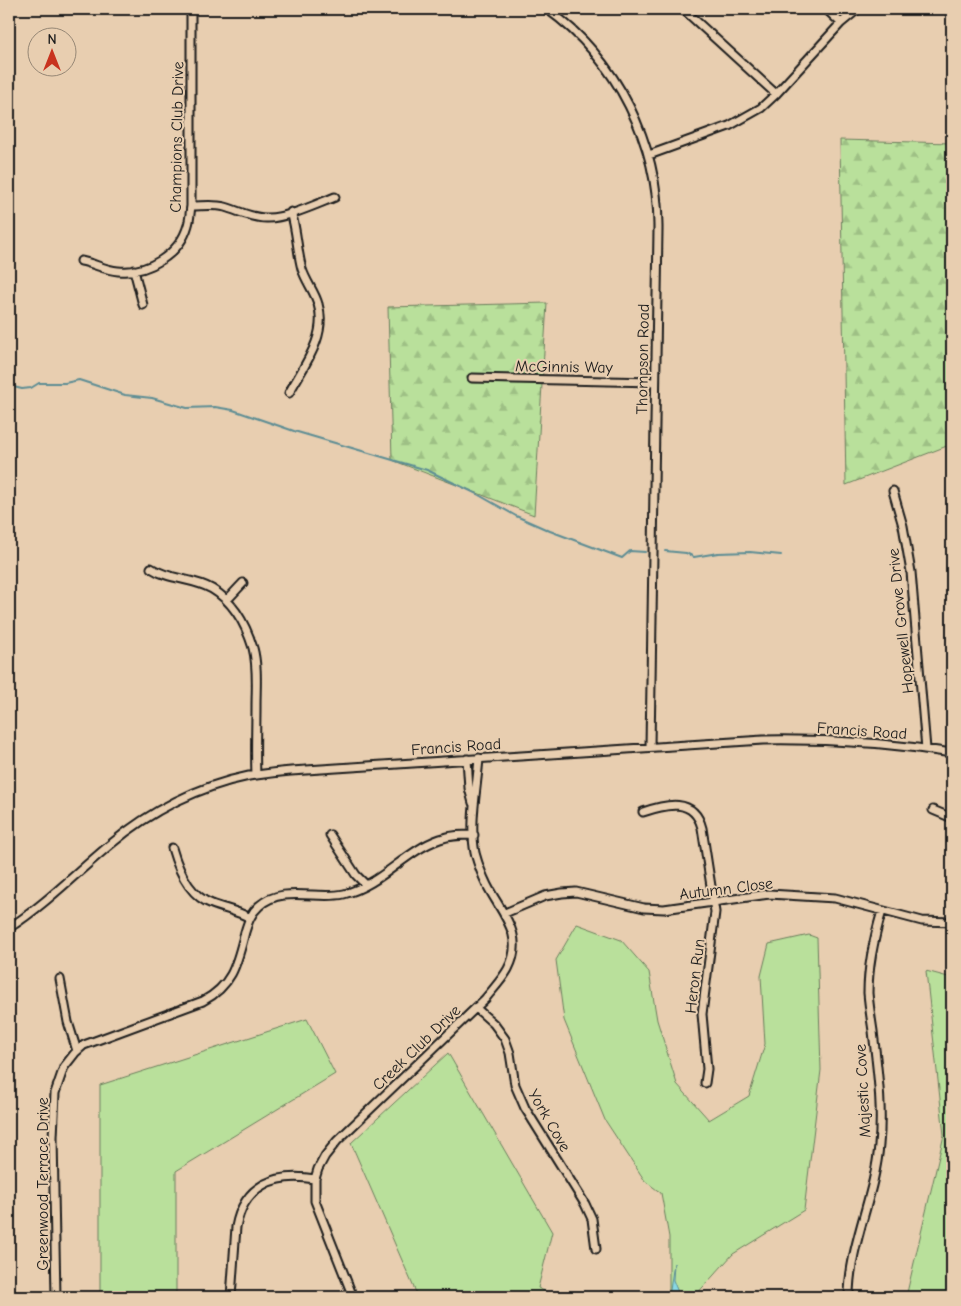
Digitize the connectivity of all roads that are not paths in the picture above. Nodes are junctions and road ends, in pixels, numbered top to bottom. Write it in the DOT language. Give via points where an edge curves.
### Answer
graph roads {
  1 [pos="191,9"];
  2 [pos="547,9"];
  3 [pos="683,9"];
  4 [pos="826,9"];
  5 [pos="858,9"];
  6 [pos="841,23"];
  7 [pos="776,94"];
  8 [pos="649,155"];
  9 [pos="335,197"];
  10 [pos="191,206"];
  11 [pos="292,212"];
  12 [pos="80,261"];
  13 [pos="134,270"];
  14 [pos="143,305"];
  15 [pos="472,378"];
  16 [pos="655,382"];
  17 [pos="289,393"];
  18 [pos="893,491"];
  19 [pos="151,568"];
  20 [pos="243,583"];
  21 [pos="227,600"];
  22 [pos="650,747"];
  23 [pos="926,749"];
  24 [pos="952,753"];
  25 [pos="479,758"];
  26 [pos="467,759"];
  27 [pos="256,775"];
  28 [pos="474,807"];
  29 [pos="933,810"];
  30 [pos="643,812"];
  31 [pos="952,818"];
  32 [pos="474,835"];
  33 [pos="330,836"];
  34 [pos="172,848"];
  35 [pos="366,885"];
  36 [pos="713,902"];
  37 [pos="882,911"];
  38 [pos="505,913"];
  39 [pos="250,918"];
  40 [pos="952,922"];
  41 [pos="9,928"];
  42 [pos="60,979"];
  43 [pos="476,1008"];
  44 [pos="77,1051"];
  45 [pos="705,1083"];
  46 [pos="315,1179"];
  47 [pos="596,1249"];
  48 [pos="56,1297"];
  49 [pos="231,1297"];
  50 [pos="353,1297"];
  51 [pos="849,1297"];
  1 -- 10 [label="street, Champions Club Drive"];
  2 -- 8 [label="street, Thompson Road" via="576,32 607,68 628,104"];
  3 -- 7 [label="street"];
  4 -- 6 [label="street"];
  5 -- 6 [label="street"];
  6 -- 7 [label="street"];
  7 -- 8 [label="street" via="762,108 741,121"];
  8 -- 16 [label="street, Thompson Road" via="658,219"];
  9 -- 11 [label="street"];
  10 -- 11 [label="street" via="216,206 266,218"];
  10 -- 13 [label="street, Champions Club Drive" via="188,224 176,247 156,264"];
  11 -- 17 [label="street" via="302,268 319,305 321,323 313,350"];
  12 -- 13 [label="street, Champions Club Drive" via="115,271"];
  13 -- 14 [label="street"];
  15 -- 16 [label="street, McGinnis Way"];
  16 -- 22 [label="street, Thompson Road"];
  18 -- 23 [label="street, Hopewell Grove Drive" via="911,572"];
  19 -- 21 [label="street" via="212,589"];
  20 -- 21 [label="street"];
  21 -- 27 [label="street" via="242,619 253,649"];
  22 -- 23 [label="street, Francis Road" via="793,739 870,742"];
  22 -- 25 [label="street, Francis Road"];
  23 -- 24 [label="street, Francis Road"];
  25 -- 26 [label="street, Francis Road"];
  25 -- 28 [label="street, Creek Club Drive"];
  26 -- 27 [label="street, Francis Road"];
  26 -- 28 [label="street, Creek Club Drive"];
  27 -- 41 [label="street, Francis Road" via="196,792 152,815"];
  28 -- 32 [label="street, Creek Club Drive"];
  29 -- 31 [label="street"];
  30 -- 36 [label="street, Heron Run" via="673,805 690,809 700,819"];
  32 -- 35 [label="street, Greenwood Terrace Drive" via="441,838 428,844"];
  32 -- 38 [label="street, Creek Club Drive" via="479,866"];
  33 -- 35 [label="street"];
  34 -- 39 [label="street" via="182,873 198,896"];
  35 -- 39 [label="street, Greenwood Terrace Drive" via="345,894 273,897 258,907"];
  36 -- 37 [label="street, Autumn Close" via="770,894 805,895 835,898"];
  36 -- 38 [label="street, Autumn Close" via="654,909 576,892 546,896"];
  36 -- 45 [label="street, Heron Run" via="715,921 702,1014 707,1069"];
  37 -- 40 [label="street, Autumn Close" via="922,921"];
  37 -- 51 [label="street, Majestic Cove" via="870,960 868,994 880,1096 879,1146 876,1171 855,1251"];
  38 -- 43 [label="street, Creek Club Drive" via="513,936 513,956 503,978"];
  39 -- 44 [label="street, Greenwood Terrace Drive" via="231,977 219,991"];
  42 -- 44 [label="street"];
  43 -- 46 [label="street, Creek Club Drive" via="337,1141 325,1156"];
  43 -- 47 [label="street, York Cove" via="494,1024 504,1039 510,1053 515,1085 525,1108 585,1204 592,1219"];
  44 -- 48 [label="street, Greenwood Terrace Drive" via="64,1067 55,1093"];
  46 -- 49 [label="street" via="279,1178 260,1186 247,1199 236,1227"];
  46 -- 50 [label="street, Creek Club Drive" via="317,1209"];
}
